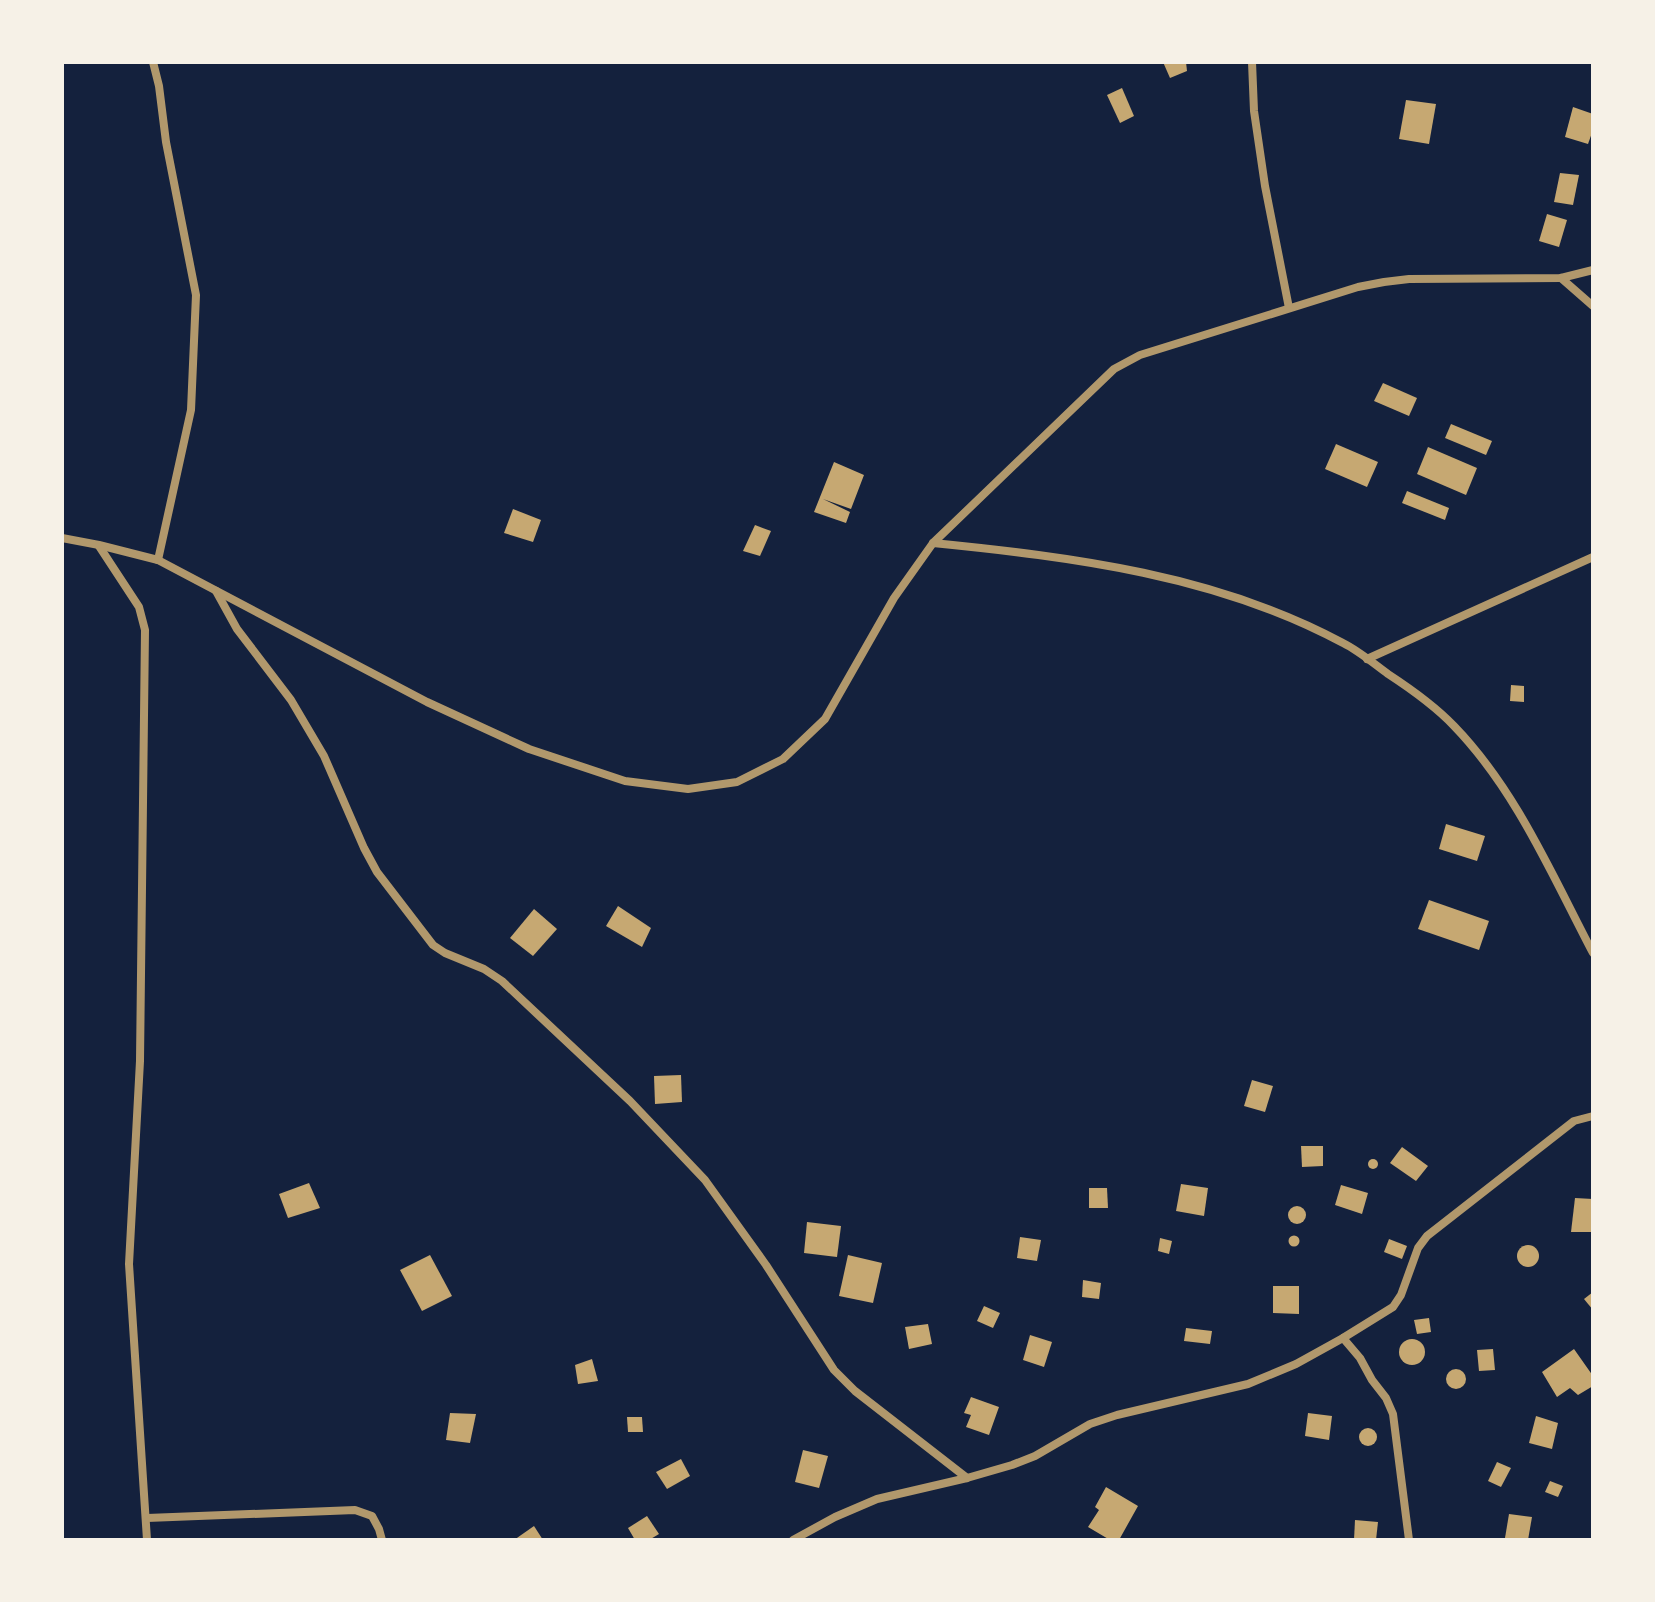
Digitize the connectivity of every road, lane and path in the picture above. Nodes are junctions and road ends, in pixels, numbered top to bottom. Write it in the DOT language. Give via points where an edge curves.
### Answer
graph roads {
  1 [pos="153,62"];
  2 [pos="1252,62"];
  3 [pos="1593,270"];
  4 [pos="1561,278"];
  5 [pos="1593,306"];
  6 [pos="1289,308"];
  7 [pos="62,538"];
  8 [pos="933,543"];
  9 [pos="99,545"];
  10 [pos="1593,557"];
  11 [pos="158,560"];
  12 [pos="216,590"];
  13 [pos="1367,659"];
  14 [pos="1593,953"];
  15 [pos="1593,1116"];
  16 [pos="1343,1338"];
  17 [pos="967,1478"];
  18 [pos="147,1518"];
  19 [pos="147,1540"];
  20 [pos="382,1540"];
  21 [pos="793,1540"];
  22 [pos="1409,1540"];
  1 -- 11 [label="street" via="196,295 191,410"];
  2 -- 6 [label="street" via="1265,186"];
  3 -- 4 [label="street"];
  4 -- 5 [label="street"];
  4 -- 6 [label="street" via="1409,279 1358,287"];
  6 -- 8 [label="street" via="1140,355 1114,369"];
  7 -- 9 [label="street"];
  8 -- 12 [label="street" via="894,598 825,719 783,759 737,782 688,789 625,781 529,749 427,702"];
  8 -- 13 [label="street" via="1118,567 1189,583 1280,613"];
  9 -- 11 [label="street"];
  9 -- 18 [label="street" via="139,607 145,630 140,1061 129,1264"];
  10 -- 13 [label="street"];
  11 -- 12 [label="street"];
  12 -- 17 [label="street" via="324,756 377,872 433,945 502,981 630,1101 705,1180 834,1370"];
  13 -- 14 [label="street" via="1454,726 1492,772 1523,818"];
  15 -- 16 [label="street" via="1574,1121 1427,1236 1393,1307"];
  16 -- 17 [label="street" via="1248,1384 1090,1424 1035,1456"];
  16 -- 22 [label="street" via="1393,1414"];
  17 -- 21 [label="street" via="877,1499"];
  18 -- 19 [label="street"];
  18 -- 20 [label="street" via="355,1510 372,1516"];
}
